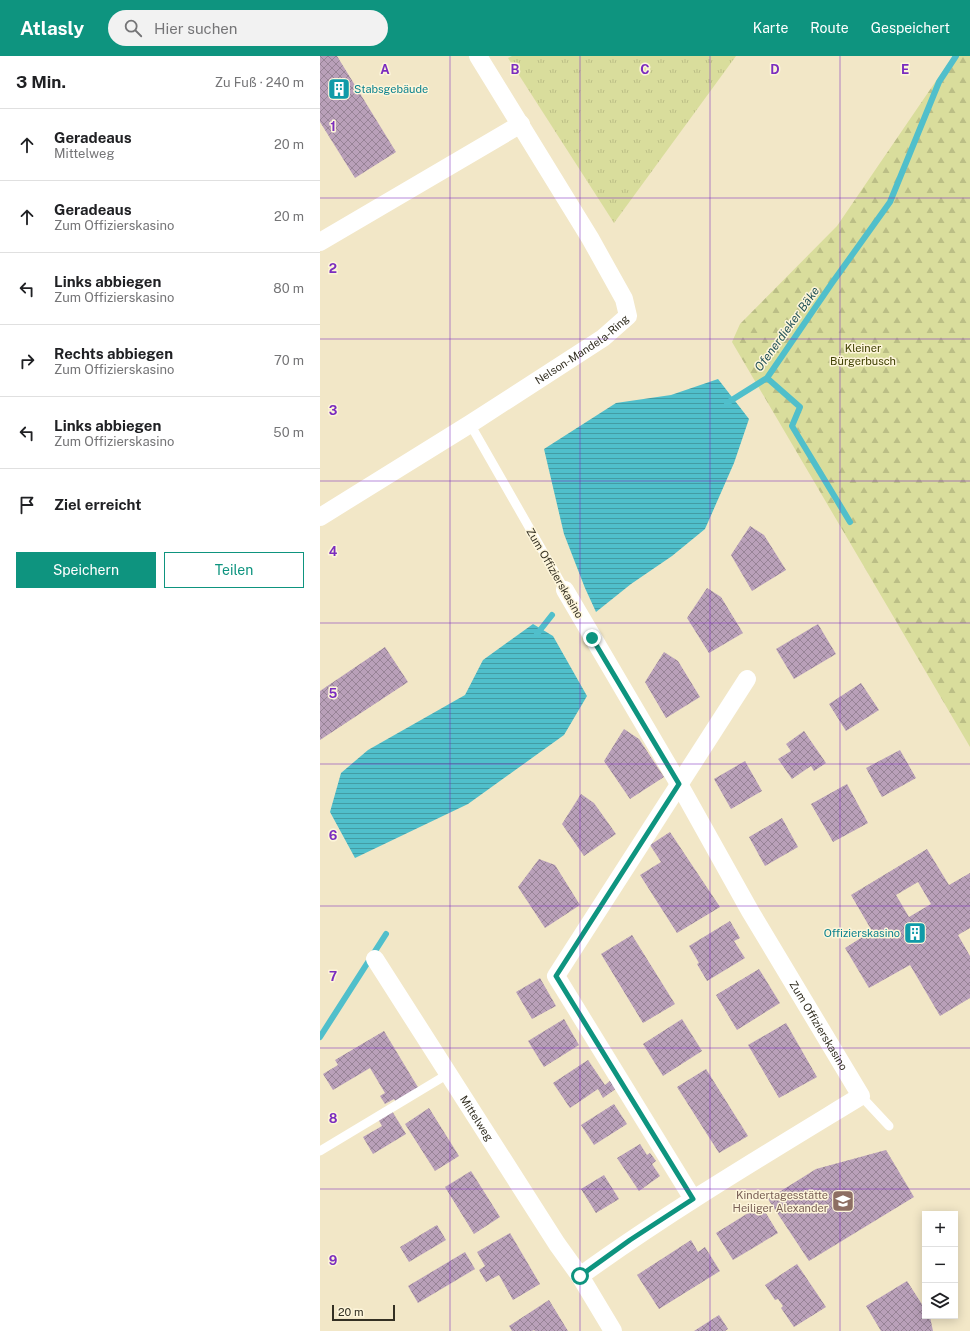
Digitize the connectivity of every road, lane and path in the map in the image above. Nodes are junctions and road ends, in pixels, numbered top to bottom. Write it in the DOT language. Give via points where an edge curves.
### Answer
graph roads {
  1 [pos="478,56"];
  2 [pos="521,124"];
  3 [pos="320,242"];
  4 [pos="470,424"];
  5 [pos="320,517"];
  6 [pos="565,590"];
  7 [pos="747,679"];
  8 [pos="679,784"];
  9 [pos="375,959"];
  10 [pos="448,1074"];
  11 [pos="861,1096"];
  12 [pos="889,1126"];
  13 [pos="320,1151"];
  14 [pos="693,1199"];
  15 [pos="580,1276"];
  16 [pos="613,1331"];
  1 -- 2 [label="street, Nelson-Mandela-Ring"];
  2 -- 3 [label="street"];
  2 -- 4 [label="street, Nelson-Mandela-Ring" via="624,298 628,316 603,338"];
  4 -- 5 [label="street, Nelson-Mandela-Ring"];
  4 -- 6 [label="lane, Zum Offizierskasino"];
  6 -- 8 [label="street, Zum Offizierskasino"];
  7 -- 8 [label="street"];
  8 -- 11 [label="street, Zum Offizierskasino" via="750,911"];
  8 -- 14 [label="street" via="556,976"];
  9 -- 10 [label="street, Mittelweg"];
  10 -- 13 [label="lane"];
  10 -- 15 [label="street, Mittelweg"];
  11 -- 12 [label="lane"];
  11 -- 14 [label="street"];
  14 -- 15 [label="street"];
  15 -- 16 [label="street, Mittelweg"];
}
